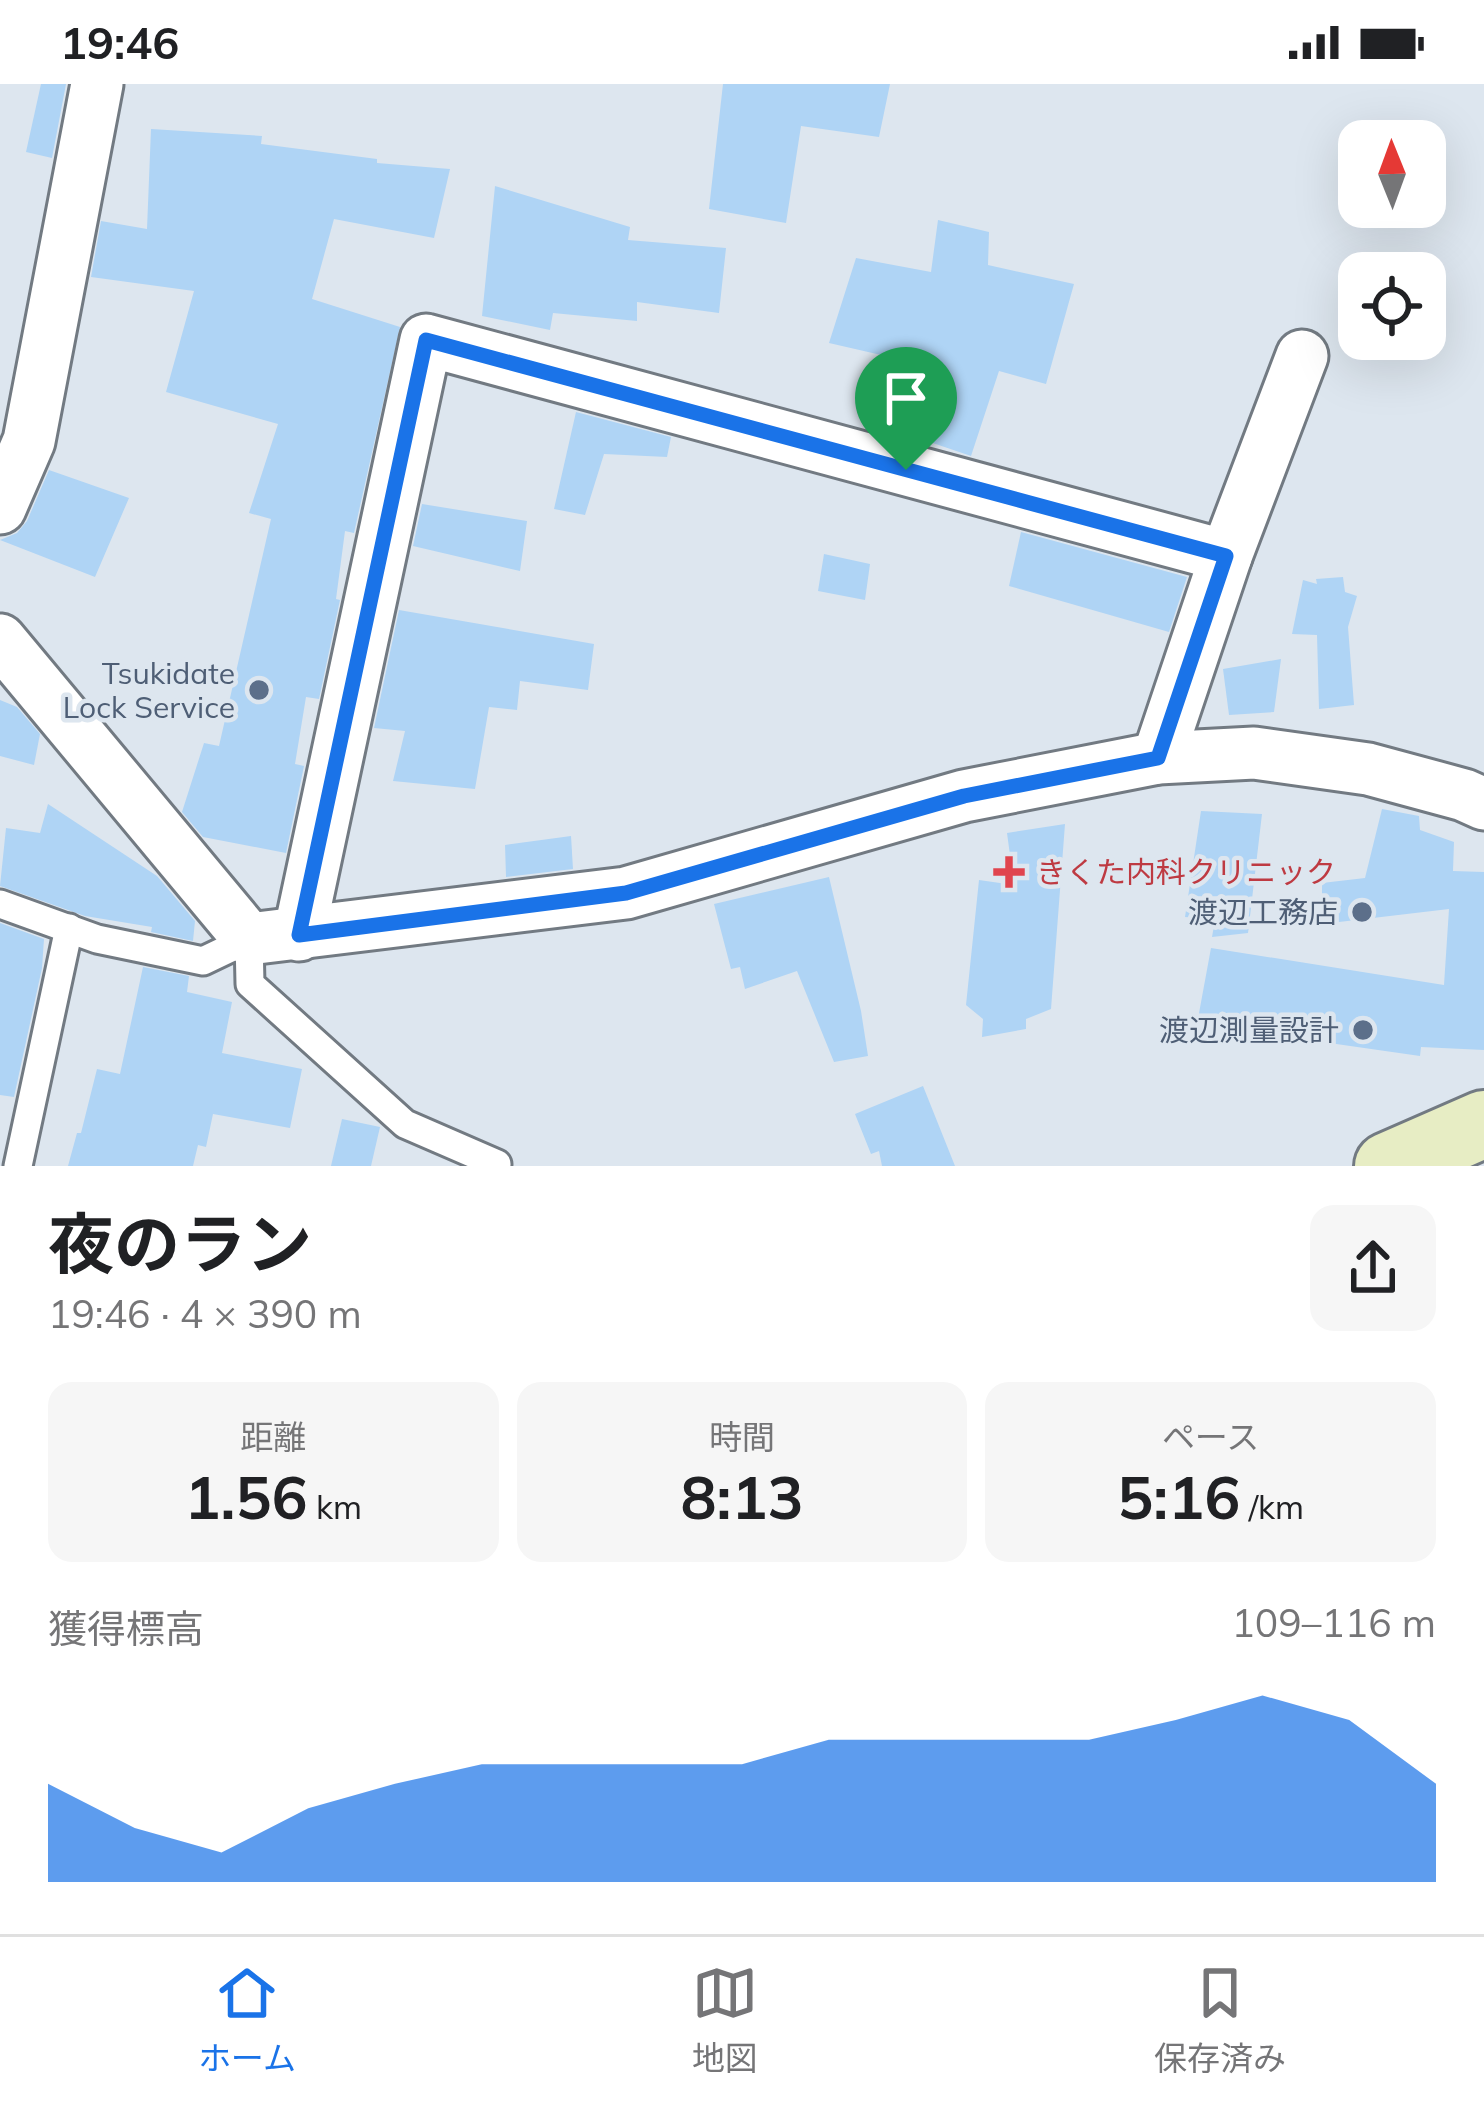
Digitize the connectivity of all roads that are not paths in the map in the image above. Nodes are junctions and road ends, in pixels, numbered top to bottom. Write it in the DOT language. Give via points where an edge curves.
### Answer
graph roads {
  1 [pos="97,84"];
  2 [pos="1303,356"];
  3 [pos="0,508"];
  4 [pos="1226,556"];
  5 [pos="0,640"];
  6 [pos="1158,758"];
  7 [pos="1484,804"];
  8 [pos="0,904"];
  9 [pos="69,928"];
  10 [pos="274,937"];
  11 [pos="1484,1124"];
  12 [pos="497,1164"];
  13 [pos="18,1166"];
  14 [pos="1388,1166"];
  1 -- 3 [label="street" via="29,441"];
  2 -- 4 [label="street"];
  4 -- 6 [label="street"];
  4 -- 10 [label="street" via="426,340"];
  5 -- 10 [label="street"];
  6 -- 7 [label="street" via="1254,753 1367,770"];
  6 -- 10 [label="street" via="964,796 626,893"];
  8 -- 9 [label="lane"];
  9 -- 10 [label="lane" via="203,961"];
  9 -- 13 [label="lane"];
  10 -- 12 [label="lane" via="250,984 405,1124"];
  11 -- 14 [label="street"];
}
